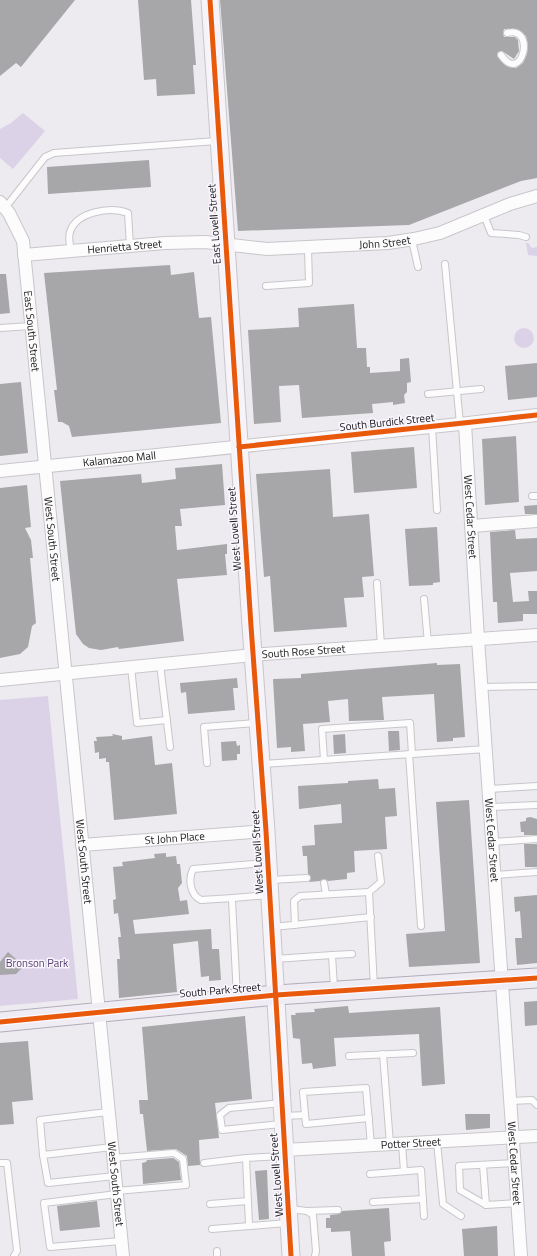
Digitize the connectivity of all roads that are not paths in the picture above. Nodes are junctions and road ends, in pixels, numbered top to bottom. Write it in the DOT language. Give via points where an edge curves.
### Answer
graph roads {
  1 [pos="210,0"];
  2 [pos="507,33"];
  3 [pos="501,55"];
  4 [pos="219,141"];
  5 [pos="537,196"];
  6 [pos="2,205"];
  7 [pos="484,215"];
  8 [pos="526,237"];
  9 [pos="412,240"];
  10 [pos="226,243"];
  11 [pos="130,246"];
  12 [pos="308,248"];
  13 [pos="71,251"];
  14 [pos="24,255"];
  15 [pos="445,264"];
  16 [pos="418,267"];
  17 [pos="266,286"];
  18 [pos="31,326"];
  19 [pos="0,328"];
  20 [pos="481,389"];
  21 [pos="456,391"];
  22 [pos="428,394"];
  23 [pos="537,415"];
  24 [pos="462,424"];
  25 [pos="432,427"];
  26 [pos="239,447"];
  27 [pos="45,467"];
  28 [pos="0,471"];
  29 [pos="437,510"];
  30 [pos="537,521"];
  31 [pos="472,526"];
  32 [pos="378,583"];
  33 [pos="424,599"];
  34 [pos="537,635"];
  35 [pos="478,639"];
  36 [pos="428,643"];
  37 [pos="381,646"];
  38 [pos="253,655"];
  39 [pos="160,664"];
  40 [pos="130,667"];
  41 [pos="65,674"];
  42 [pos="0,680"];
  43 [pos="537,686"];
  44 [pos="482,688"];
  45 [pos="167,720"];
  46 [pos="258,723"];
  47 [pos="170,747"];
  48 [pos="486,749"];
  49 [pos="410,754"];
  50 [pos="324,760"];
  51 [pos="207,763"];
  52 [pos="261,764"];
  53 [pos="537,786"];
  54 [pos="489,789"];
  55 [pos="537,805"];
  56 [pos="490,807"];
  57 [pos="266,831"];
  58 [pos="537,839"];
  59 [pos="492,842"];
  60 [pos="82,845"];
  61 [pos="378,856"];
  62 [pos="268,863"];
  63 [pos="537,872"];
  64 [pos="495,875"];
  65 [pos="307,878"];
  66 [pos="324,883"];
  67 [pos="269,888"];
  68 [pos="368,892"];
  69 [pos="326,894"];
  70 [pos="233,898"];
  71 [pos="371,918"];
  72 [pos="295,925"];
  73 [pos="421,926"];
  74 [pos="272,927"];
  75 [pos="352,954"];
  76 [pos="332,955"];
  77 [pos="273,959"];
  78 [pos="537,978"];
  79 [pos="502,980"];
  80 [pos="374,988"];
  81 [pos="334,991"];
  82 [pos="276,995"];
  83 [pos="237,999"];
  84 [pos="98,1011"];
  85 [pos="0,1022"];
  86 [pos="413,1053"];
  87 [pos="383,1054"];
  88 [pos="349,1056"];
  89 [pos="511,1100"];
  90 [pos="537,1105"];
  91 [pos="108,1112"];
  92 [pos="282,1115"];
  93 [pos="305,1115"];
  94 [pos="369,1118"];
  95 [pos="537,1136"];
  96 [pos="513,1138"];
  97 [pos="437,1142"];
  98 [pos="396,1144"];
  99 [pos="371,1145"];
  100 [pos="112,1153"];
  101 [pos="284,1153"];
  102 [pos="43,1155"];
  103 [pos="246,1158"];
  104 [pos="0,1163"];
  105 [pos="204,1163"];
  106 [pos="515,1164"];
  107 [pos="483,1165"];
  108 [pos="404,1171"];
  109 [pos="370,1174"];
  110 [pos="115,1176"];
  111 [pos="116,1193"];
  112 [pos="423,1199"];
  113 [pos="248,1201"];
  114 [pos="373,1202"];
  115 [pos="518,1203"];
  116 [pos="210,1204"];
  117 [pos="486,1205"];
  118 [pos="338,1210"];
  119 [pos="307,1211"];
  120 [pos="289,1215"];
  121 [pos="424,1216"];
  122 [pos="461,1216"];
  123 [pos="250,1225"];
  124 [pos="212,1229"];
  125 [pos="121,1241"];
  126 [pos="14,1256"];
  127 [pos="123,1256"];
  128 [pos="291,1256"];
  129 [pos="314,1256"];
  130 [pos="521,1256"];
  1 -- 4 [label="street, East Lovell Street"];
  2 -- 3 [label="lane" via="518,32 526,38 530,45 529,53 523,60 515,63"];
  4 -- 6 [label="lane" via="54,153 45,157"];
  4 -- 10 [label="street, East Lovell Street"];
  5 -- 7 [label="street, John Street" via="526,197"];
  6 -- 14 [label="street, East South Street" via="19,231"];
  7 -- 8 [label="lane" via="491,233"];
  7 -- 9 [label="street, John Street" via="440,233"];
  9 -- 12 [label="street, John Street"];
  9 -- 16 [label="lane"];
  10 -- 11 [label="street, Henrietta Street"];
  10 -- 12 [label="street, John Street" via="267,249"];
  10 -- 26 [label="street, East Lovell Street"];
  11 -- 13 [label="street, Henrietta Street"];
  11 -- 13 [label="lane" via="128,213 88,213 76,221 69,233"];
  12 -- 17 [label="lane" via="309,283"];
  13 -- 14 [label="street, Henrietta Street"];
  14 -- 18 [label="street, East South Street"];
  15 -- 21 [label="lane"];
  18 -- 19 [label="lane"];
  18 -- 27 [label="street, East South Street"];
  20 -- 21 [label="lane"];
  21 -- 22 [label="lane"];
  21 -- 24 [label="lane"];
  23 -- 24 [label="street, South Burdick Street"];
  24 -- 25 [label="street, South Burdick Street"];
  24 -- 31 [label="street, West Cedar Street"];
  25 -- 26 [label="street, South Burdick Street"];
  25 -- 29 [label="lane"];
  26 -- 27 [label="street, Kalamazoo Mall"];
  26 -- 38 [label="street, West Lovell Street"];
  27 -- 28 [label="street, Kalamazoo Mall"];
  27 -- 41 [label="street, West South Street"];
  30 -- 31 [label="street"];
  31 -- 35 [label="street, West Cedar Street"];
  32 -- 37 [label="lane"];
  33 -- 36 [label="lane"];
  34 -- 35 [label="street, South Rose Street"];
  35 -- 36 [label="street, South Rose Street"];
  35 -- 44 [label="street, West Cedar Street"];
  36 -- 37 [label="street, South Rose Street"];
  37 -- 38 [label="street, South Rose Street"];
  38 -- 39 [label="street, South Rose Street"];
  38 -- 46 [label="street, West Lovell Street"];
  39 -- 40 [label="street, South Rose Street"];
  39 -- 45 [label="lane"];
  40 -- 41 [label="street, South Rose Street"];
  40 -- 45 [label="lane" via="137,723"];
  41 -- 42 [label="street, South Rose Street"];
  41 -- 60 [label="street, West South Street"];
  43 -- 44 [label="lane"];
  44 -- 48 [label="street, West Cedar Street"];
  45 -- 47 [label="lane"];
  46 -- 51 [label="lane" via="204,727"];
  46 -- 52 [label="street, West Lovell Street"];
  48 -- 49 [label="lane"];
  48 -- 54 [label="street, West Cedar Street"];
  49 -- 50 [label="lane"];
  49 -- 50 [label="lane" via="410,723 322,729"];
  49 -- 73 [label="lane"];
  50 -- 52 [label="lane"];
  52 -- 57 [label="street, West Lovell Street"];
  53 -- 54 [label="lane"];
  54 -- 56 [label="street, West Cedar Street"];
  55 -- 56 [label="lane"];
  56 -- 59 [label="street, West Cedar Street"];
  57 -- 60 [label="street, St John Place"];
  57 -- 62 [label="street, West Lovell Street"];
  58 -- 59 [label="lane"];
  59 -- 64 [label="street, West Cedar Street"];
  60 -- 84 [label="street, West South Street"];
  61 -- 68 [label="lane" via="381,882"];
  62 -- 67 [label="street, West Lovell Street"];
  62 -- 70 [label="lane" via="193,869 192,893 196,898"];
  63 -- 64 [label="lane"];
  64 -- 79 [label="street, West Cedar Street"];
  65 -- 67 [label="lane"];
  66 -- 69 [label="lane"];
  67 -- 70 [label="lane"];
  67 -- 74 [label="street, West Lovell Street"];
  68 -- 69 [label="lane"];
  68 -- 71 [label="lane"];
  69 -- 72 [label="lane" via="296,898"];
  70 -- 83 [label="lane"];
  71 -- 72 [label="lane"];
  71 -- 80 [label="lane"];
  72 -- 74 [label="lane"];
  74 -- 77 [label="street, West Lovell Street"];
  75 -- 76 [label="lane"];
  76 -- 77 [label="lane"];
  76 -- 81 [label="lane"];
  77 -- 82 [label="street, West Lovell Street"];
  78 -- 79 [label="main road, South Park Street"];
  79 -- 80 [label="main road, South Park Street"];
  79 -- 89 [label="street, West Cedar Street"];
  80 -- 81 [label="main road, South Park Street"];
  81 -- 82 [label="main road, South Park Street"];
  82 -- 83 [label="main road, South Park Street"];
  82 -- 92 [label="street, West Lovell Street"];
  83 -- 84 [label="main road, South Park Street"];
  84 -- 85 [label="main road, South Park Street"];
  84 -- 91 [label="street, West South Street"];
  86 -- 87 [label="lane"];
  87 -- 88 [label="lane"];
  87 -- 98 [label="lane"];
  89 -- 90 [label="lane" via="532,1100"];
  89 -- 96 [label="street, West Cedar Street"];
  91 -- 100 [label="street, West South Street"];
  91 -- 102 [label="lane" via="40,1120"];
  92 -- 92 [label="lane" via="222,1130 220,1116 229,1108"];
  92 -- 93 [label="lane"];
  92 -- 101 [label="street, West Lovell Street"];
  93 -- 94 [label="lane" via="306,1124"];
  93 -- 94 [label="lane" via="303,1092 366,1088"];
  94 -- 99 [label="lane"];
  95 -- 96 [label="street, Potter Street"];
  96 -- 97 [label="street, Potter Street"];
  96 -- 106 [label="street, West Cedar Street"];
  97 -- 98 [label="street, Potter Street"];
  97 -- 122 [label="lane" via="443,1204"];
  98 -- 99 [label="street, Potter Street"];
  98 -- 108 [label="lane"];
  99 -- 101 [label="street, Potter Street"];
  100 -- 102 [label="lane"];
  100 -- 110 [label="street, West South Street"];
  100 -- 111 [label="lane" via="174,1153 183,1159 186,1185"];
  101 -- 103 [label="lane"];
  101 -- 120 [label="street, West Lovell Street"];
  102 -- 110 [label="lane" via="48,1183"];
  103 -- 105 [label="lane"];
  103 -- 113 [label="lane"];
  104 -- 126 [label="lane" via="7,1163 17,1252"];
  106 -- 107 [label="lane"];
  106 -- 115 [label="street, West Cedar Street"];
  107 -- 117 [label="lane"];
  107 -- 117 [label="lane" via="459,1166 460,1190"];
  108 -- 109 [label="lane"];
  108 -- 112 [label="lane" via="421,1170"];
  110 -- 111 [label="street, West South Street"];
  111 -- 125 [label="street, West South Street"];
  111 -- 125 [label="lane" via="44,1203 50,1247"];
  112 -- 114 [label="lane"];
  112 -- 121 [label="lane"];
  113 -- 116 [label="lane"];
  113 -- 123 [label="lane"];
  115 -- 117 [label="lane"];
  115 -- 130 [label="street, West Cedar Street"];
  118 -- 119 [label="lane"];
  119 -- 120 [label="lane"];
  119 -- 129 [label="lane" via="313,1216 316,1251"];
  120 -- 123 [label="lane"];
  120 -- 128 [label="street, West Lovell Street"];
  123 -- 124 [label="lane"];
  125 -- 127 [label="street, West South Street"];
}
